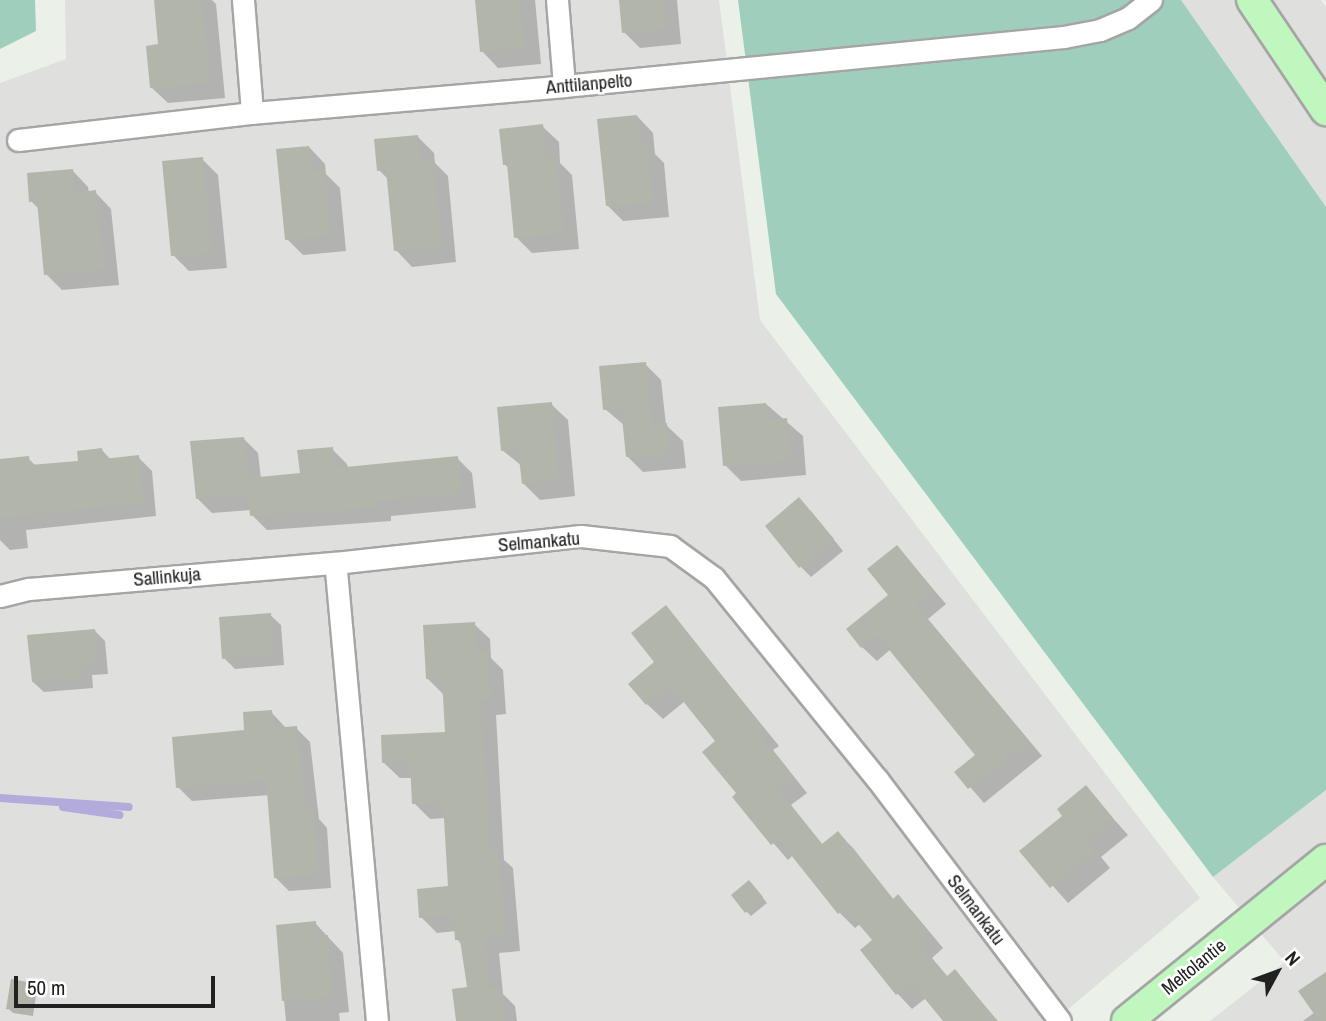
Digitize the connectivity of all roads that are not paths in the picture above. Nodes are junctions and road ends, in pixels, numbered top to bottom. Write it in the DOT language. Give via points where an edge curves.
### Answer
graph roads {
  1 [pos="243,0"];
  2 [pos="557,0"];
  3 [pos="1151,0"];
  4 [pos="1252,0"];
  5 [pos="564,86"];
  6 [pos="1326,110"];
  7 [pos="252,113"];
  8 [pos="18,140"];
  9 [pos="335,563"];
  10 [pos="0,596"];
  11 [pos="1322,871"];
  12 [pos="377,1021"];
  13 [pos="1060,1021"];
  14 [pos="1127,1021"];
  1 -- 7 [label="street"];
  2 -- 5 [label="street"];
  3 -- 5 [label="street, Anttilanpelto" via="1128,18 1100,30 1064,37"];
  4 -- 6 [label="street"];
  5 -- 7 [label="street, Anttilanpelto"];
  7 -- 8 [label="street, Anttilanpelto"];
  9 -- 10 [label="street, Sallinkuja" via="29,589"];
  9 -- 12 [label="street"];
  9 -- 13 [label="street, Selmankatu" via="581,536 670,547 714,579 877,779"];
  11 -- 14 [label="street, Meltolantie"];
}
